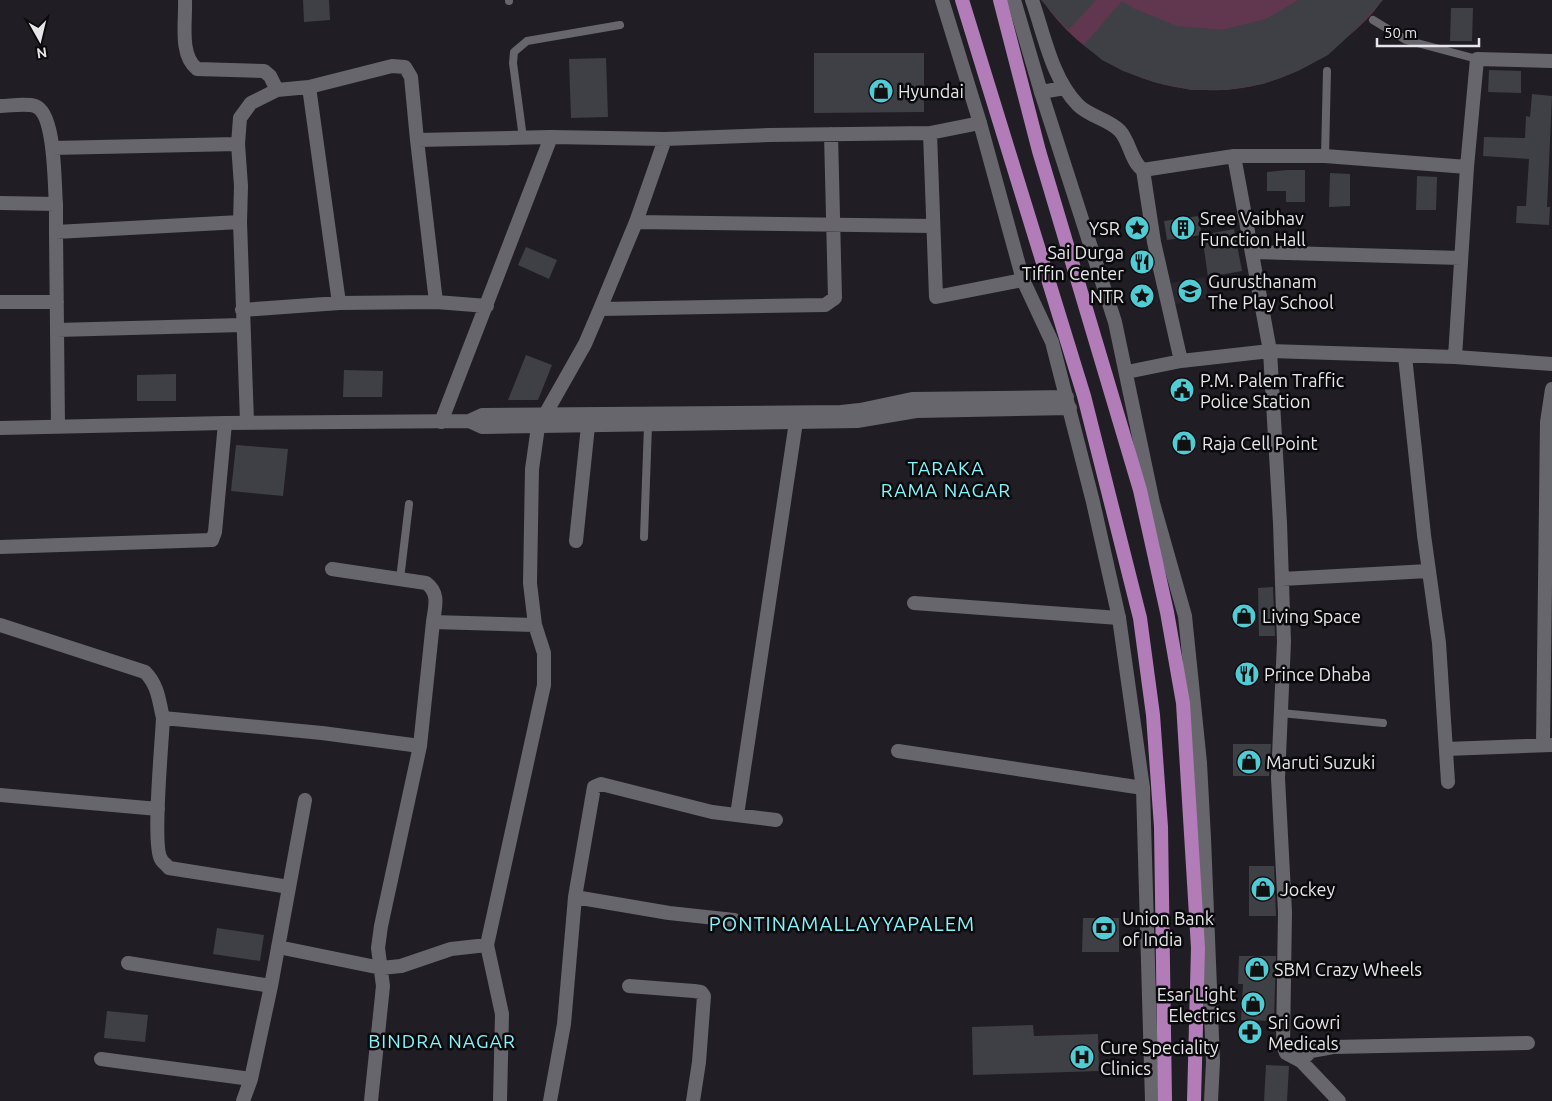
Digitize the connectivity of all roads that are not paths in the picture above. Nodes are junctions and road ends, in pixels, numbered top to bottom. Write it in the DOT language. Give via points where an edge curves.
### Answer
graph roads {
  1 [pos="185,0"];
  2 [pos="942,0"];
  3 [pos="962,0"];
  4 [pos="1000,0"];
  5 [pos="1014,0"];
  6 [pos="1032,0"];
  7 [pos="1373,20"];
  8 [pos="620,25"];
  9 [pos="1477,59"];
  10 [pos="1552,61"];
  11 [pos="1327,71"];
  12 [pos="309,87"];
  13 [pos="1065,88"];
  14 [pos="277,90"];
  15 [pos="1041,92"];
  16 [pos="0,106"];
  17 [pos="980,123"];
  18 [pos="930,133"];
  19 [pos="831,134"];
  20 [pos="551,137"];
  21 [pos="523,138"];
  22 [pos="417,140"];
  23 [pos="665,140"];
  24 [pos="238,144"];
  25 [pos="52,148"];
  26 [pos="1234,156"];
  27 [pos="1325,156"];
  28 [pos="1467,167"];
  29 [pos="1143,170"];
  30 [pos="0,203"];
  31 [pos="56,204"];
  32 [pos="240,222"];
  33 [pos="636,222"];
  34 [pos="834,226"];
  35 [pos="932,226"];
  36 [pos="56,232"];
  37 [pos="1252,252"];
  38 [pos="1461,258"];
  39 [pos="1023,280"];
  40 [pos="0,302"];
  41 [pos="57,302"];
  42 [pos="436,302"];
  43 [pos="339,303"];
  44 [pos="487,306"];
  45 [pos="600,309"];
  46 [pos="242,310"];
  47 [pos="242,325"];
  48 [pos="57,330"];
  49 [pos="1270,351"];
  50 [pos="1405,356"];
  51 [pos="1455,357"];
  52 [pos="1181,361"];
  53 [pos="1552,364"];
  54 [pos="1127,372"];
  55 [pos="1552,389"];
  56 [pos="1068,402"];
  57 [pos="541,420"];
  58 [pos="247,422"];
  59 [pos="441,422"];
  60 [pos="796,422"];
  61 [pos="225,423"];
  62 [pos="1550,423"];
  63 [pos="648,425"];
  64 [pos="58,426"];
  65 [pos="588,426"];
  66 [pos="0,428"];
  67 [pos="409,504"];
  68 [pos="644,537"];
  69 [pos="576,541"];
  70 [pos="0,548"];
  71 [pos="332,569"];
  72 [pos="1428,571"];
  73 [pos="400,579"];
  74 [pos="1282,579"];
  75 [pos="914,603"];
  76 [pos="1119,618"];
  77 [pos="433,622"];
  78 [pos="535,625"];
  79 [pos="0,626"];
  80 [pos="1281,713"];
  81 [pos="163,718"];
  82 [pos="1383,723"];
  83 [pos="1548,745"];
  84 [pos="420,746"];
  85 [pos="1446,749"];
  86 [pos="898,751"];
  87 [pos="1448,782"];
  88 [pos="1143,788"];
  89 [pos="0,795"];
  90 [pos="305,800"];
  91 [pos="158,809"];
  92 [pos="737,815"];
  93 [pos="776,820"];
  94 [pos="289,887"];
  95 [pos="575,897"];
  96 [pos="734,920"];
  97 [pos="486,945"];
  98 [pos="278,947"];
  99 [pos="128,963"];
  100 [pos="381,968"];
  101 [pos="271,986"];
  102 [pos="629,986"];
  103 [pos="1528,1043"];
  104 [pos="101,1059"];
  105 [pos="1301,1061"];
  106 [pos="251,1079"];
  107 [pos="243,1101"];
  108 [pos="372,1101"];
  109 [pos="500,1101"];
  110 [pos="550,1101"];
  111 [pos="693,1101"];
  112 [pos="1152,1101"];
  113 [pos="1165,1101"];
  114 [pos="1194,1101"];
  115 [pos="1211,1101"];
  116 [pos="1339,1101"];
  1 -- 14 [label="street" via="186,53 190,63 197,68 264,71"];
  2 -- 17 [label="street"];
  3 -- 113 [label="main road" via="1084,396 1140,618 1153,715 1161,827"];
  4 -- 114 [label="main road" via="1039,151 1140,490 1183,703 1198,948"];
  5 -- 15 [label="street"];
  6 -- 13 [label="street"];
  7 -- 9 [label="lane" via="1406,40"];
  8 -- 21 [label="lane" via="527,41 520,45 514,52 513,63"];
  9 -- 10 [label="street"];
  9 -- 28 [label="street"];
  11 -- 27 [label="lane"];
  12 -- 14 [label="street"];
  12 -- 22 [label="street" via="392,66 404,67 411,77"];
  12 -- 43 [label="street"];
  13 -- 15 [label="street"];
  13 -- 29 [label="street" via="1078,106 1118,129"];
  14 -- 24 [label="street" via="251,103 240,118"];
  15 -- 54 [label="street" via="1115,322"];
  16 -- 25 [label="street" via="35,106 44,112 50,125"];
  17 -- 18 [label="street"];
  17 -- 39 [label="street"];
  18 -- 19 [label="street"];
  18 -- 35 [label="street"];
  19 -- 23 [label="street"];
  19 -- 34 [label="street"];
  20 -- 21 [label="street"];
  20 -- 23 [label="street"];
  20 -- 44 [label="street"];
  21 -- 22 [label="street"];
  22 -- 42 [label="street"];
  23 -- 33 [label="street"];
  24 -- 25 [label="street"];
  24 -- 32 [label="street"];
  25 -- 31 [label="street"];
  26 -- 27 [label="street"];
  26 -- 29 [label="street"];
  26 -- 37 [label="street"];
  27 -- 28 [label="street"];
  28 -- 38 [label="street"];
  29 -- 52 [label="street" via="1154,242"];
  30 -- 31 [label="street"];
  31 -- 36 [label="street"];
  32 -- 36 [label="street"];
  32 -- 46 [label="street"];
  33 -- 34 [label="street"];
  33 -- 45 [label="street"];
  34 -- 35 [label="street"];
  34 -- 45 [label="street" via="835,298 825,305"];
  35 -- 39 [label="street" via="936,297"];
  36 -- 41 [label="street"];
  37 -- 38 [label="street"];
  37 -- 49 [label="street"];
  38 -- 51 [label="street"];
  39 -- 56 [label="street" via="1052,342"];
  40 -- 41 [label="street"];
  41 -- 48 [label="street"];
  42 -- 43 [label="street"];
  42 -- 44 [label="street"];
  43 -- 46 [label="street"];
  44 -- 59 [label="street"];
  45 -- 57 [label="street" via="585,344"];
  46 -- 47 [label="street"];
  47 -- 48 [label="street"];
  47 -- 58 [label="street"];
  48 -- 64 [label="street"];
  49 -- 50 [label="street"];
  49 -- 52 [label="street"];
  49 -- 74 [label="street"];
  50 -- 51 [label="street"];
  50 -- 72 [label="street"];
  51 -- 53 [label="street"];
  52 -- 54 [label="street"];
  54 -- 115 [label="street" via="1153,503 1185,616 1204,829 1213,1062"];
  55 -- 62 [label="street"];
  56 -- 57 [label="street" via="912,399 841,412"];
  56 -- 60 [label="street" via="930,410 857,421"];
  56 -- 76 [label="street"];
  57 -- 59 [label="street" via="482,415 469,421"];
  57 -- 65 [label="street"];
  57 -- 78 [label="street" via="532,468 530,564"];
  58 -- 59 [label="street"];
  58 -- 61 [label="street"];
  60 -- 63 [label="street"];
  60 -- 92 [label="street"];
  61 -- 64 [label="street"];
  61 -- 70 [label="street" via="212,540"];
  62 -- 83 [label="street"];
  63 -- 65 [label="street"];
  63 -- 68 [label="lane"];
  64 -- 66 [label="street"];
  65 -- 69 [label="street"];
  67 -- 73 [label="lane"];
  71 -- 73 [label="street"];
  72 -- 74 [label="street"];
  72 -- 85 [label="street" via="1440,644"];
  73 -- 77 [label="street" via="426,582 434,588"];
  74 -- 80 [label="street"];
  75 -- 76 [label="street"];
  76 -- 88 [label="street"];
  77 -- 78 [label="street"];
  77 -- 84 [label="street"];
  78 -- 97 [label="street" via="544,652 544,685"];
  79 -- 81 [label="street" via="145,672 153,680"];
  80 -- 82 [label="lane"];
  80 -- 105 [label="street" via="1279,796 1285,912 1283,1045 1286,1053"];
  81 -- 84 [label="street"];
  81 -- 91 [label="street"];
  83 -- 85 [label="street"];
  84 -- 100 [label="street" via="381,926 378,948"];
  85 -- 87 [label="street"];
  86 -- 88 [label="street"];
  88 -- 112 [label="street"];
  89 -- 91 [label="street"];
  90 -- 94 [label="street"];
  91 -- 94 [label="street" via="158,847 161,859 169,868"];
  92 -- 93 [label="street"];
  92 -- 95 [label="street" via="712,812 600,784 594,787"];
  94 -- 98 [label="street"];
  95 -- 96 [label="street"];
  95 -- 110 [label="street" via="564,1024"];
  97 -- 100 [label="street" via="451,949 401,966"];
  97 -- 109 [label="street" via="502,1014"];
  98 -- 100 [label="street"];
  98 -- 101 [label="street"];
  99 -- 101 [label="street"];
  100 -- 108 [label="street" via="383,986"];
  101 -- 106 [label="street"];
  102 -- 111 [label="street" via="694,990 704,996"];
  103 -- 105 [label="street" via="1333,1047 1311,1051"];
  104 -- 106 [label="street"];
  105 -- 116 [label="street"];
  106 -- 107 [label="street"];
}
